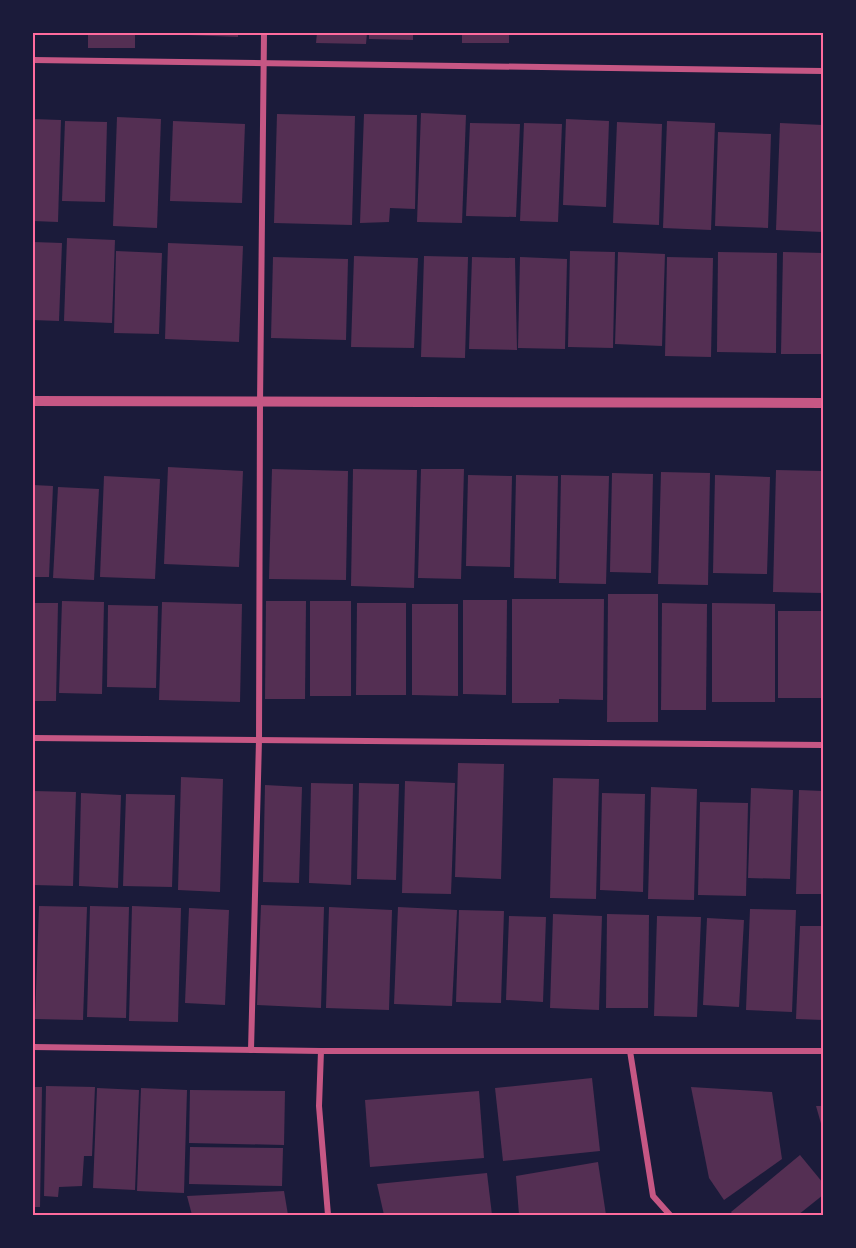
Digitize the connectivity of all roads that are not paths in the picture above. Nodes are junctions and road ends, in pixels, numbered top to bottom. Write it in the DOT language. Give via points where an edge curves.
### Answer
graph roads {
  1 [pos="264,33"];
  2 [pos="33,60"];
  3 [pos="264,63"];
  4 [pos="823,71"];
  5 [pos="33,401"];
  6 [pos="260,403"];
  7 [pos="823,404"];
  8 [pos="33,738"];
  9 [pos="259,740"];
  10 [pos="823,745"];
  11 [pos="33,1047"];
  12 [pos="251,1050"];
  13 [pos="321,1051"];
  14 [pos="630,1051"];
  15 [pos="823,1051"];
  16 [pos="328,1215"];
  17 [pos="670,1215"];
  1 -- 3 [label="street"];
  2 -- 3 [label="street"];
  3 -- 4 [label="street"];
  3 -- 6 [label="street"];
  5 -- 6 [label="street"];
  6 -- 7 [label="street"];
  6 -- 9 [label="street"];
  8 -- 9 [label="street"];
  9 -- 10 [label="street"];
  9 -- 12 [label="street"];
  11 -- 12 [label="street"];
  12 -- 13 [label="street"];
  13 -- 14 [label="street"];
  13 -- 16 [label="street" via="319,1106"];
  14 -- 15 [label="street"];
  14 -- 17 [label="street" via="653,1196"];
}
